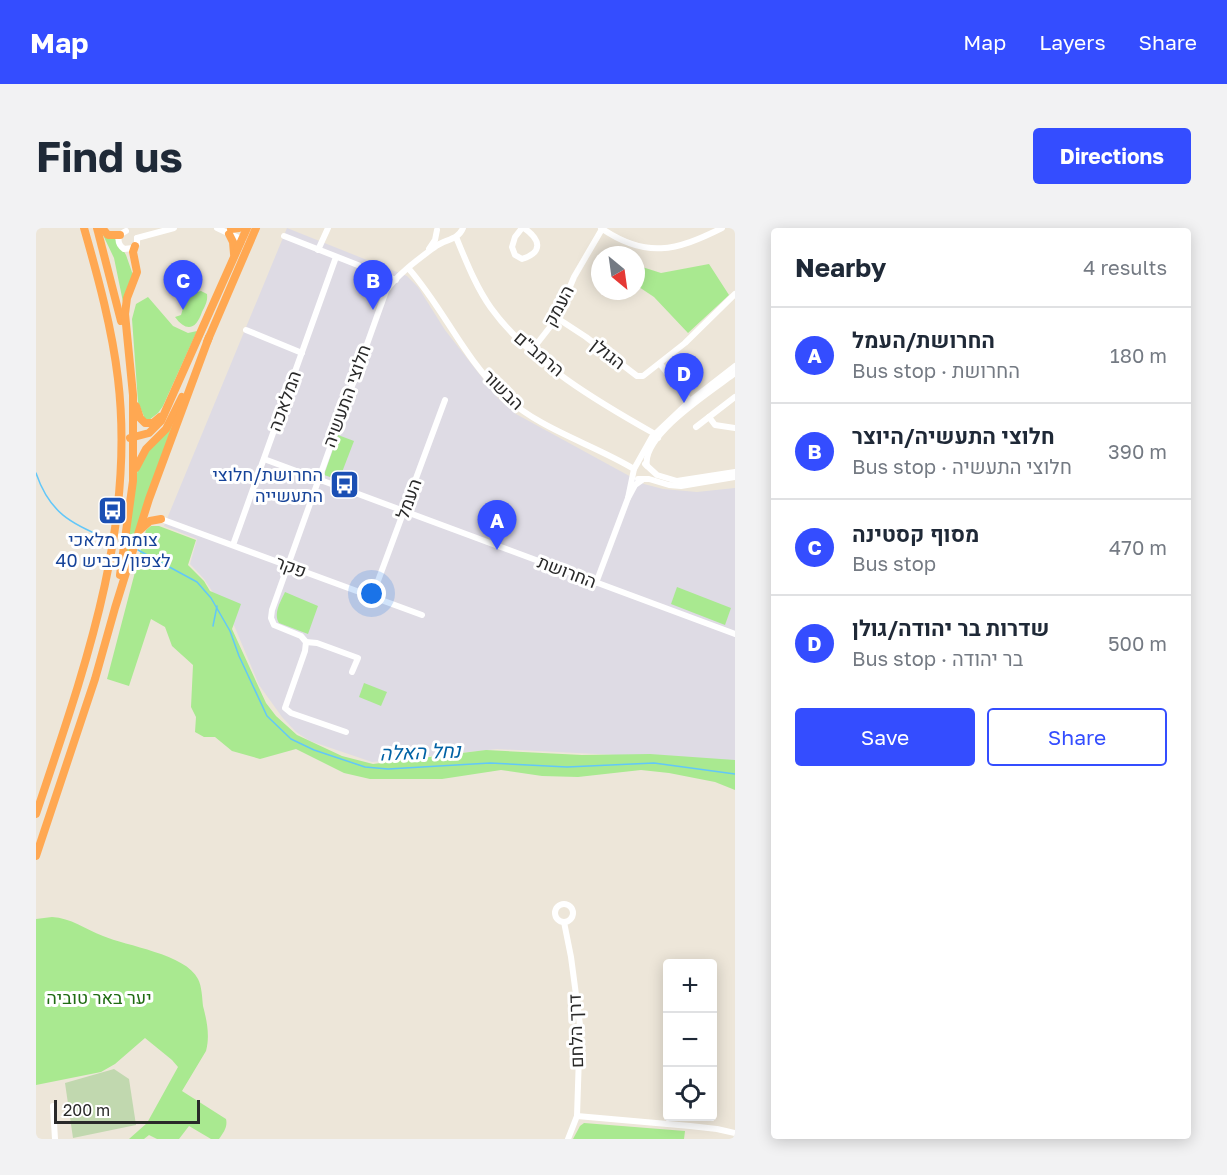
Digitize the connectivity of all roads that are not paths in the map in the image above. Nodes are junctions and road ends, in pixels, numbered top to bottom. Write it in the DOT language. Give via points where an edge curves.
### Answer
graph roads {
  1 [pos="84,228"];
  2 [pos="97,228"];
  3 [pos="102,228"];
  4 [pos="174,228"];
  5 [pos="217,228"];
  6 [pos="256,228"];
  7 [pos="328,228"];
  8 [pos="463,228"];
  9 [pos="523,228"];
  10 [pos="722,228"];
  11 [pos="436,229"];
  12 [pos="601,229"];
  13 [pos="230,230"];
  14 [pos="124,231"];
  15 [pos="244,234"];
  16 [pos="284,236"];
  17 [pos="453,238"];
  18 [pos="136,242"];
  19 [pos="318,250"];
  20 [pos="234,255"];
  21 [pos="336,257"];
  22 [pos="424,257"];
  23 [pos="410,269"];
  24 [pos="396,280"];
  25 [pos="735,294"];
  26 [pos="557,318"];
  27 [pos="246,330"];
  28 [pos="209,337"];
  29 [pos="532,350"];
  30 [pos="128,351"];
  31 [pos="302,352"];
  32 [pos="660,364"];
  33 [pos="735,366"];
  34 [pos="735,373"];
  35 [pos="133,395"];
  36 [pos="735,397"];
  37 [pos="445,400"];
  38 [pos="690,401"];
  39 [pos="166,410"];
  40 [pos="709,417"];
  41 [pos="696,427"];
  42 [pos="735,428"];
  43 [pos="656,436"];
  44 [pos="158,437"];
  45 [pos="122,441"];
  46 [pos="134,441"];
  47 [pos="264,459"];
  48 [pos="648,467"];
  49 [pos="635,470"];
  50 [pos="735,472"];
  51 [pos="735,477"];
  52 [pos="318,479"];
  53 [pos="644,479"];
  54 [pos="133,481"];
  55 [pos="628,498"];
  56 [pos="149,499"];
  57 [pos="404,510"];
  58 [pos="161,519"];
  59 [pos="138,535"];
  60 [pos="233,545"];
  61 [pos="287,565"];
  62 [pos="596,583"];
  63 [pos="372,597"];
  64 [pos="114,608"];
  65 [pos="422,615"];
  66 [pos="735,634"];
  67 [pos="306,642"];
  68 [pos="352,672"];
  69 [pos="346,732"];
  70 [pos="36,814"];
  71 [pos="36,856"];
  72 [pos="564,922"];
  73 [pos="53,1106"];
  74 [pos="577,1116"];
  75 [pos="735,1133"];
  76 [pos="55,1139"];
  77 [pos="568,1139"];
  1 -- 45 [label="highway" via="118,375"];
  2 -- 30 [label="highway"];
  3 -- 14 [label="highway" via="108,235"];
  4 -- 18 [label="street"];
  5 -- 13 [label="street"];
  6 -- 15 [label="highway"];
  7 -- 19 [label="street"];
  8 -- 17 [label="street, חלוצי התעשיה"];
  9 -- 9 [label="street" via="512,247 522,259 536,250 537,244 536,237"];
  10 -- 12 [label="street" via="672,249 644,248"];
  11 -- 17 [label="street" via="443,238"];
  11 -- 22 [label="street, חלוצי התעשיה" via="435,240"];
  12 -- 26 [label="street, העמק"];
  13 -- 15 [label="highway"];
  13 -- 20 [label="highway"];
  14 -- 18 [label="street" via="134,233"];
  14 -- 18 [label="street" via="118,241 122,248 128,250"];
  15 -- 20 [label="highway"];
  15 -- 28 [label="highway"];
  16 -- 19 [label="street"];
  17 -- 22 [label="street, חלוצי התעשיה"];
  17 -- 29 [label="street, הרמב\"ם" via="490,306"];
  18 -- 30 [label="highway" via="133,252 137,272 126,303"];
  19 -- 21 [label="street"];
  20 -- 39 [label="highway"];
  21 -- 24 [label="street"];
  21 -- 31 [label="street, המלאכה"];
  22 -- 23 [label="street, חלוצי התעשיה"];
  23 -- 24 [label="street, חלוצי התעשיה"];
  23 -- 49 [label="street, הבשור" via="473,359 506,397 554,430"];
  24 -- 52 [label="street, חלוצי התעשיה" via="382,299"];
  25 -- 32 [label="street, הגולן"];
  26 -- 29 [label="street, העמק"];
  26 -- 32 [label="street, הגולן" via="637,376"];
  27 -- 31 [label="street"];
  28 -- 44 [label="highway" via="166,429"];
  28 -- 56 [label="highway"];
  29 -- 43 [label="street, הרמב\"ם" via="583,390"];
  30 -- 35 [label="highway"];
  31 -- 47 [label="street, המלאכה"];
  32 -- 38 [label="street"];
  33 -- 38 [label="street"];
  34 -- 43 [label="street"];
  35 -- 39 [label="highway" via="145,423 156,421"];
  35 -- 46 [label="highway"];
  36 -- 40 [label="street"];
  37 -- 57 [label="street, העמל"];
  38 -- 43 [label="street"];
  39 -- 46 [label="highway" via="152,430"];
  40 -- 41 [label="street"];
  40 -- 42 [label="street" via="715,425"];
  43 -- 48 [label="street" via="648,453"];
  43 -- 49 [label="street" via="646,445"];
  44 -- 46 [label="highway" via="144,444"];
  44 -- 54 [label="highway" via="141,457"];
  45 -- 46 [label="highway"];
  45 -- 70 [label="highway" via="115,530 102,605"];
  46 -- 54 [label="highway"];
  47 -- 52 [label="street, החרושת"];
  47 -- 60 [label="street, המלאכה"];
  48 -- 49 [label="street" via="643,464"];
  48 -- 50 [label="street" via="657,475 677,481"];
  48 -- 53 [label="street" via="649,476"];
  49 -- 53 [label="street" via="637,478"];
  49 -- 55 [label="street"];
  51 -- 53 [label="street" via="681,486"];
  52 -- 57 [label="street, החרושת"];
  52 -- 61 [label="street, חלוצי התעשיה"];
  53 -- 55 [label="street"];
  54 -- 64 [label="highway"];
  55 -- 62 [label="street"];
  56 -- 58 [label="highway"];
  56 -- 59 [label="highway"];
  57 -- 62 [label="street, החרושת"];
  57 -- 63 [label="street, העמל"];
  58 -- 59 [label="highway" via="146,523"];
  58 -- 60 [label="street, פקר"];
  59 -- 64 [label="highway"];
  60 -- 61 [label="street, פקר"];
  61 -- 63 [label="street, פקר"];
  61 -- 67 [label="street, חלוצי התעשיה" via="272,610 272,622"];
  62 -- 66 [label="street, החרושת"];
  63 -- 65 [label="street, פקר"];
  64 -- 71 [label="highway" via="95,679"];
  67 -- 68 [label="street" via="358,658"];
  67 -- 69 [label="street" via="285,708"];
  72 -- 74 [label="street, דרך הלחם" via="580,1025"];
  73 -- 76 [label="street"];
  74 -- 75 [label="street"];
  74 -- 77 [label="street, דרך הלחם"];
}
